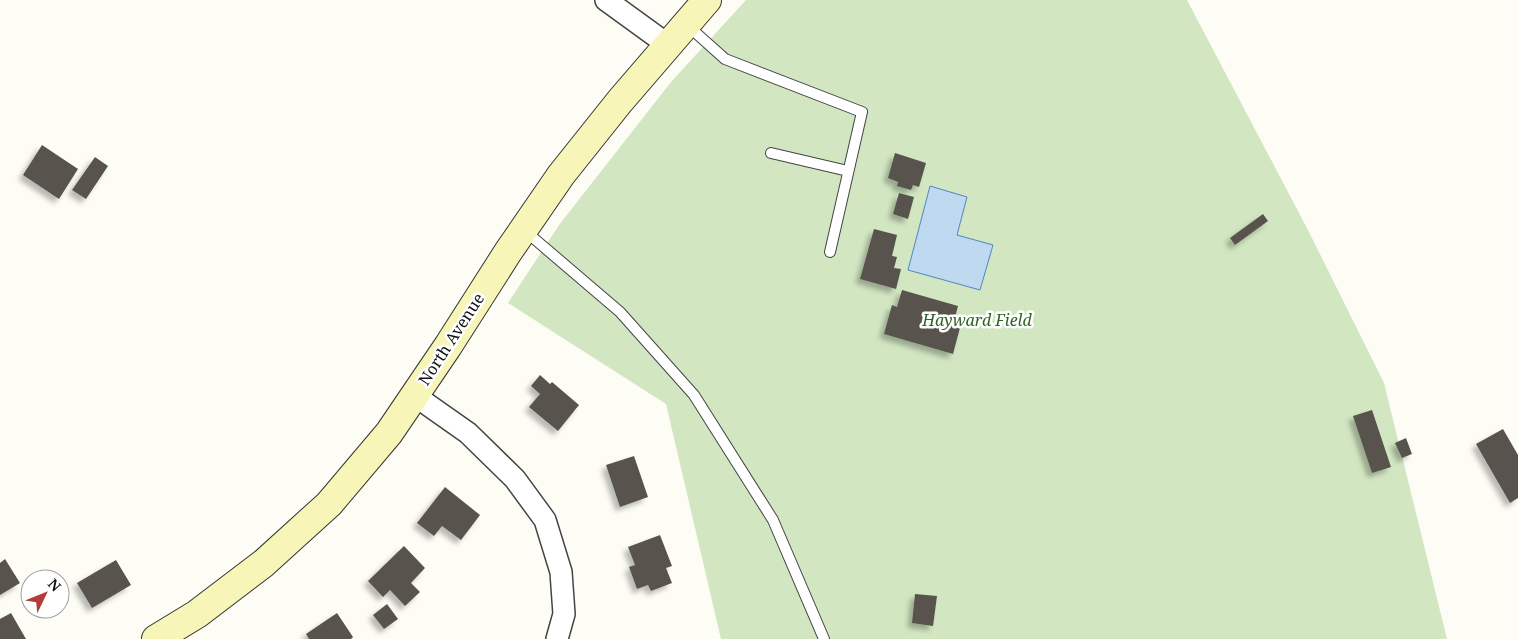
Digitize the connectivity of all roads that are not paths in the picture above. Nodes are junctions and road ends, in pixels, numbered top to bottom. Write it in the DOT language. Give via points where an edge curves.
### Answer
graph roads {
  1 [pos="606,0"];
  2 [pos="707,0"];
  3 [pos="686,24"];
  4 [pos="668,45"];
  5 [pos="771,153"];
  6 [pos="848,171"];
  7 [pos="523,230"];
  8 [pos="830,252"];
  9 [pos="414,395"];
  10 [pos="156,639"];
  11 [pos="557,639"];
  12 [pos="824,639"];
  1 -- 4 [label="street"];
  2 -- 3 [label="main road, North Avenue"];
  3 -- 4 [label="main road, North Avenue"];
  3 -- 6 [label="lane" via="725,59 862,112"];
  4 -- 7 [label="main road, North Avenue" via="561,175"];
  5 -- 6 [label="lane"];
  6 -- 8 [label="lane"];
  7 -- 9 [label="main road, North Avenue"];
  7 -- 12 [label="lane" via="620,312 694,395 773,520"];
  9 -- 10 [label="main road, North Avenue" via="389,433 328,504 264,564 197,614"];
  9 -- 11 [label="street" via="468,433 515,479 545,520 561,572 564,614"];
}
